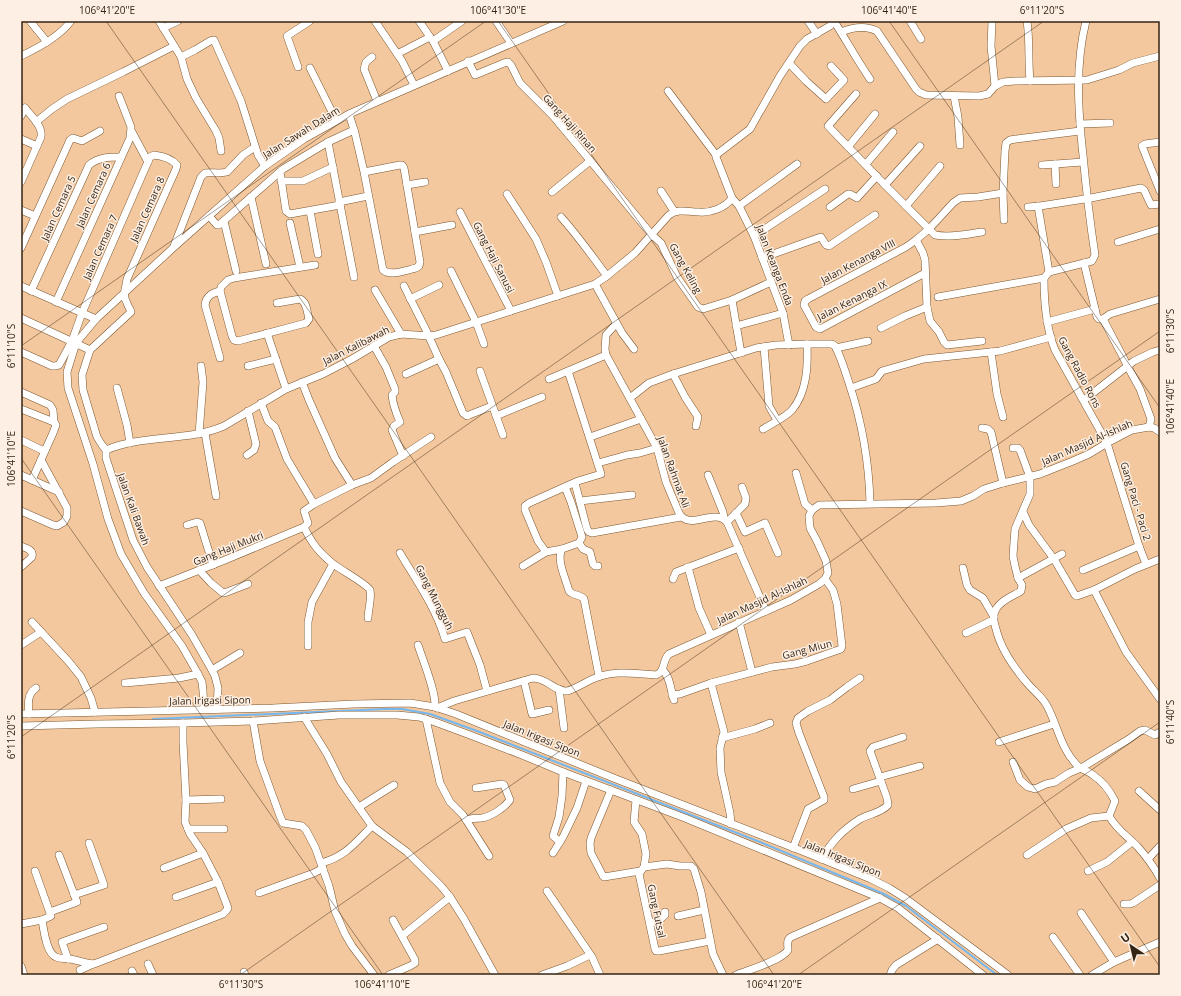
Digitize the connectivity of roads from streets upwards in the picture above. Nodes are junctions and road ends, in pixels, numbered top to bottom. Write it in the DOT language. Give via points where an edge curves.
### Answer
graph roads {
  1 [pos="30,21"];
  2 [pos="71,21"];
  3 [pos="159,21"];
  4 [pos="178,21"];
  5 [pos="310,21"];
  6 [pos="375,21"];
  7 [pos="419,21"];
  8 [pos="496,21"];
  9 [pos="563,21"];
  10 [pos="808,21"];
  11 [pos="834,21"];
  12 [pos="910,21"];
  13 [pos="992,21"];
  14 [pos="1027,21"];
  15 [pos="1086,21"];
  16 [pos="458,22"];
  17 [pos="163,28"];
  18 [pos="841,32"];
  19 [pos="816,34"];
  20 [pos="432,39"];
  21 [pos="921,39"];
  22 [pos="47,42"];
  23 [pos="511,43"];
  24 [pos="174,46"];
  25 [pos="398,54"];
  26 [pos="21,56"];
  27 [pos="181,56"];
  28 [pos="1160,56"];
  29 [pos="372,57"];
  30 [pos="469,62"];
  31 [pos="789,63"];
  32 [pos="831,66"];
  33 [pos="298,68"];
  34 [pos="310,68"];
  35 [pos="448,71"];
  36 [pos="870,79"];
  37 [pos="1078,80"];
  38 [pos="1030,81"];
  39 [pos="414,85"];
  40 [pos="995,86"];
  41 [pos="668,91"];
  42 [pos="856,94"];
  43 [pos="118,96"];
  44 [pos="954,96"];
  45 [pos="377,101"];
  46 [pos="23,108"];
  47 [pos="875,114"];
  48 [pos="350,115"];
  49 [pos="21,116"];
  50 [pos="336,120"];
  51 [pos="36,122"];
  52 [pos="1110,123"];
  53 [pos="354,128"];
  54 [pos="1080,128"];
  55 [pos="100,131"];
  56 [pos="132,132"];
  57 [pos="893,132"];
  58 [pos="21,139"];
  59 [pos="328,142"];
  60 [pos="1160,142"];
  61 [pos="960,145"];
  62 [pos="37,146"];
  63 [pos="920,146"];
  64 [pos="255,147"];
  65 [pos="848,147"];
  66 [pos="221,151"];
  67 [pos="716,155"];
  68 [pos="121,157"];
  69 [pos="590,161"];
  70 [pos="148,162"];
  71 [pos="1084,162"];
  72 [pos="797,164"];
  73 [pos="866,164"];
  74 [pos="1055,164"];
  75 [pos="1042,165"];
  76 [pos="265,166"];
  77 [pos="940,166"];
  78 [pos="333,167"];
  79 [pos="280,172"];
  80 [pos="364,172"];
  81 [pos="876,177"];
  82 [pos="281,181"];
  83 [pos="21,182"];
  84 [pos="425,182"];
  85 [pos="1056,184"];
  86 [pos="407,185"];
  87 [pos="885,185"];
  88 [pos="826,189"];
  89 [pos="661,191"];
  90 [pos="1160,191"];
  91 [pos="552,192"];
  92 [pos="1004,193"];
  93 [pos="507,194"];
  94 [pos="368,196"];
  95 [pos="252,197"];
  96 [pos="732,198"];
  97 [pos="1087,198"];
  98 [pos="340,203"];
  99 [pos="1160,204"];
  100 [pos="739,206"];
  101 [pos="906,206"];
  102 [pos="1038,206"];
  103 [pos="830,207"];
  104 [pos="1028,207"];
  105 [pos="21,210"];
  106 [pos="310,211"];
  107 [pos="674,211"];
  108 [pos="460,212"];
  109 [pos="875,215"];
  110 [pos="35,216"];
  111 [pos="562,217"];
  112 [pos="212,219"];
  113 [pos="1004,220"];
  114 [pos="224,221"];
  115 [pos="290,223"];
  116 [pos="452,225"];
  117 [pos="1160,229"];
  118 [pos="415,232"];
  119 [pos="982,232"];
  120 [pos="652,234"];
  121 [pos="922,235"];
  122 [pos="754,236"];
  123 [pos="1118,242"];
  124 [pos="21,248"];
  125 [pos="173,248"];
  126 [pos="318,254"];
  127 [pos="762,258"];
  128 [pos="1084,263"];
  129 [pos="266,264"];
  130 [pos="315,265"];
  131 [pos="300,267"];
  132 [pos="236,271"];
  133 [pos="451,271"];
  134 [pos="925,273"];
  135 [pos="1046,275"];
  136 [pos="607,276"];
  137 [pos="354,277"];
  138 [pos="771,282"];
  139 [pos="595,284"];
  140 [pos="439,285"];
  141 [pos="21,286"];
  142 [pos="404,286"];
  143 [pos="375,290"];
  144 [pos="32,291"];
  145 [pos="220,291"];
  146 [pos="124,293"];
  147 [pos="558,296"];
  148 [pos="938,297"];
  149 [pos="410,298"];
  150 [pos="808,299"];
  151 [pos="1160,299"];
  152 [pos="732,300"];
  153 [pos="56,302"];
  154 [pos="277,304"];
  155 [pos="927,307"];
  156 [pos="1095,309"];
  157 [pos="511,311"];
  158 [pos="82,313"];
  159 [pos="783,313"];
  160 [pos="21,318"];
  161 [pos="96,319"];
  162 [pos="1103,319"];
  163 [pos="476,322"];
  164 [pos="1048,322"];
  165 [pos="616,324"];
  166 [pos="736,326"];
  167 [pos="881,328"];
  168 [pos="268,333"];
  169 [pos="401,334"];
  170 [pos="429,336"];
  171 [pos="1051,337"];
  172 [pos="982,340"];
  173 [pos="868,341"];
  174 [pos="484,344"];
  175 [pos="807,344"];
  176 [pos="81,345"];
  177 [pos="789,345"];
  178 [pos="374,346"];
  179 [pos="764,347"];
  180 [pos="836,348"];
  181 [pos="634,349"];
  182 [pos="1160,350"];
  183 [pos="21,352"];
  184 [pos="991,352"];
  185 [pos="741,353"];
  186 [pos="606,355"];
  187 [pos="220,358"];
  188 [pos="276,358"];
  189 [pos="439,359"];
  190 [pos="202,366"];
  191 [pos="248,366"];
  192 [pos="1128,367"];
  193 [pos="480,371"];
  194 [pos="568,371"];
  195 [pos="406,374"];
  196 [pos="673,374"];
  197 [pos="549,379"];
  198 [pos="302,382"];
  199 [pos="118,388"];
  200 [pos="851,388"];
  201 [pos="286,389"];
  202 [pos="21,392"];
  203 [pos="542,398"];
  204 [pos="630,398"];
  205 [pos="1084,400"];
  206 [pos="261,403"];
  207 [pos="492,406"];
  208 [pos="21,409"];
  209 [pos="248,411"];
  210 [pos="496,416"];
  211 [pos="1003,417"];
  212 [pos="641,419"];
  213 [pos="777,420"];
  214 [pos="54,422"];
  215 [pos="696,426"];
  216 [pos="1149,427"];
  217 [pos="982,428"];
  218 [pos="763,429"];
  219 [pos="1160,432"];
  220 [pos="202,434"];
  221 [pos="503,435"];
  222 [pos="431,437"];
  223 [pos="590,437"];
  224 [pos="21,440"];
  225 [pos="130,443"];
  226 [pos="1107,443"];
  227 [pos="657,448"];
  228 [pos="1013,448"];
  229 [pos="106,450"];
  230 [pos="44,451"];
  231 [pos="247,455"];
  232 [pos="403,456"];
  233 [pos="40,460"];
  234 [pos="598,463"];
  235 [pos="796,473"];
  236 [pos="21,475"];
  237 [pos="708,475"];
  238 [pos="1030,477"];
  239 [pos="32,480"];
  240 [pos="575,483"];
  241 [pos="1003,483"];
  242 [pos="352,485"];
  243 [pos="565,487"];
  244 [pos="742,487"];
  245 [pos="59,492"];
  246 [pos="632,494"];
  247 [pos="216,496"];
  248 [pos="580,502"];
  249 [pos="870,503"];
  250 [pos="314,504"];
  251 [pos="812,510"];
  252 [pos="21,511"];
  253 [pos="736,513"];
  254 [pos="1024,514"];
  255 [pos="681,518"];
  256 [pos="725,520"];
  257 [pos="187,525"];
  258 [pos="304,527"];
  259 [pos="579,543"];
  260 [pos="21,546"];
  261 [pos="1139,546"];
  262 [pos="739,548"];
  263 [pos="562,549"];
  264 [pos="546,552"];
  265 [pos="400,553"];
  266 [pos="778,553"];
  267 [pos="1062,554"];
  268 [pos="1054,559"];
  269 [pos="1160,559"];
  270 [pos="333,564"];
  271 [pos="1146,564"];
  272 [pos="213,565"];
  273 [pos="522,566"];
  274 [pos="598,566"];
  275 [pos="21,567"];
  276 [pos="688,567"];
  277 [pos="963,568"];
  278 [pos="199,570"];
  279 [pos="1083,570"];
  280 [pos="1018,578"];
  281 [pos="673,579"];
  282 [pos="825,579"];
  283 [pos="248,584"];
  284 [pos="159,586"];
  285 [pos="1094,590"];
  286 [pos="766,611"];
  287 [pos="368,618"];
  288 [pos="994,619"];
  289 [pos="32,622"];
  290 [pos="739,622"];
  291 [pos="41,632"];
  292 [pos="966,633"];
  293 [pos="711,635"];
  294 [pos="21,645"];
  295 [pos="418,645"];
  296 [pos="308,646"];
  297 [pos="240,652"];
  298 [pos="212,670"];
  299 [pos="663,670"];
  300 [pos="752,672"];
  301 [pos="198,674"];
  302 [pos="599,676"];
  303 [pos="860,678"];
  304 [pos="524,681"];
  305 [pos="124,682"];
  306 [pos="711,683"];
  307 [pos="36,688"];
  308 [pos="559,689"];
  309 [pos="487,691"];
  310 [pos="1160,700"];
  311 [pos="436,707"];
  312 [pos="217,709"];
  313 [pos="204,710"];
  314 [pos="549,710"];
  315 [pos="95,712"];
  316 [pos="420,712"];
  317 [pos="25,714"];
  318 [pos="304,717"];
  319 [pos="253,721"];
  320 [pos="183,723"];
  321 [pos="770,723"];
  322 [pos="1054,724"];
  323 [pos="21,726"];
  324 [pos="564,728"];
  325 [pos="1160,732"];
  326 [pos="903,737"];
  327 [pos="722,738"];
  328 [pos="999,742"];
  329 [pos="1013,762"];
  330 [pos="920,766"];
  331 [pos="1081,768"];
  332 [pos="563,772"];
  333 [pos="881,779"];
  334 [pos="586,781"];
  335 [pos="394,785"];
  336 [pos="476,788"];
  337 [pos="853,789"];
  338 [pos="611,790"];
  339 [pos="1139,791"];
  340 [pos="221,799"];
  341 [pos="186,800"];
  342 [pos="636,800"];
  343 [pos="359,807"];
  344 [pos="1160,810"];
  345 [pos="1109,816"];
  346 [pos="466,820"];
  347 [pos="731,824"];
  348 [pos="372,826"];
  349 [pos="188,829"];
  350 [pos="224,829"];
  351 [pos="560,842"];
  352 [pos="1132,842"];
  353 [pos="89,843"];
  354 [pos="1160,846"];
  355 [pos="793,848"];
  356 [pos="203,852"];
  357 [pos="552,853"];
  358 [pos="59,855"];
  359 [pos="1027,855"];
  360 [pos="489,856"];
  361 [pos="821,859"];
  362 [pos="1148,859"];
  363 [pos="322,866"];
  364 [pos="164,868"];
  365 [pos="642,869"];
  366 [pos="34,871"];
  367 [pos="1088,871"];
  368 [pos="1160,878"];
  369 [pos="218,882"];
  370 [pos="1160,885"];
  371 [pos="547,891"];
  372 [pos="259,893"];
  373 [pos="74,895"];
  374 [pos="176,897"];
  375 [pos="450,897"];
  376 [pos="880,898"];
  377 [pos="1124,904"];
  378 [pos="704,910"];
  379 [pos="50,912"];
  380 [pos="665,912"];
  381 [pos="1081,913"];
  382 [pos="678,916"];
  383 [pos="42,920"];
  384 [pos="393,920"];
  385 [pos="650,923"];
  386 [pos="21,924"];
  387 [pos="104,926"];
  388 [pos="402,936"];
  389 [pos="1053,937"];
  390 [pos="938,940"];
  391 [pos="710,941"];
  392 [pos="1160,942"];
  393 [pos="590,955"];
  394 [pos="68,959"];
  395 [pos="1114,962"];
  396 [pos="94,964"];
  397 [pos="148,964"];
  398 [pos="21,966"];
  399 [pos="1107,966"];
  400 [pos="80,970"];
  401 [pos="24,975"];
  402 [pos="153,975"];
  403 [pos="374,975"];
  404 [pos="389,975"];
  405 [pos="494,975"];
  406 [pos="542,975"];
  407 [pos="600,975"];
  408 [pos="723,975"];
  409 [pos="736,975"];
  410 [pos="890,975"];
  411 [pos="983,975"];
  412 [pos="1008,975"];
  413 [pos="1080,975"];
  414 [pos="1092,975"];
  415 [pos="1110,975"];
  1 -- 22 [label="street"];
  2 -- 22 [label="street"];
  3 -- 17 [label="street"];
  4 -- 17 [label="street"];
  5 -- 33 [label="street" via="287,36"];
  6 -- 25 [label="street"];
  7 -- 20 [label="street"];
  8 -- 23 [label="street"];
  9 -- 23 [label="street, Jalan Sawah Dalam"];
  10 -- 19 [label="street"];
  11 -- 18 [label="street"];
  11 -- 19 [label="street"];
  12 -- 21 [label="street"];
  13 -- 40 [label="street" via="991,46"];
  14 -- 38 [label="street"];
  15 -- 37 [label="street"];
  16 -- 20 [label="street"];
  17 -- 24 [label="street"];
  18 -- 36 [label="street"];
  18 -- 44 [label="street" via="863,27 877,31 919,92 926,95"];
  19 -- 31 [label="street" via="800,46"];
  20 -- 25 [label="street"];
  20 -- 35 [label="street"];
  22 -- 26 [label="street"];
  23 -- 30 [label="street, Jalan Sawah Dalam"];
  24 -- 27 [label="street"];
  24 -- 51 [label="street" via="67,99"];
  25 -- 39 [label="street"];
  27 -- 64 [label="street" via="214,40 241,101"];
  27 -- 66 [label="street" via="190,87 216,131"];
  28 -- 37 [label="street" via="1087,80"];
  29 -- 45 [label="street" via="366,62 364,69"];
  30 -- 35 [label="street, Jalan Sawah Dalam"];
  30 -- 69 [label="street, Gang Haji Rinan" via="475,75 504,63 512,65 520,83 554,116"];
  31 -- 32 [label="street" via="826,99 844,80"];
  31 -- 67 [label="street" via="750,129"];
  34 -- 50 [label="street"];
  35 -- 39 [label="street, Jalan Sawah Dalam"];
  37 -- 38 [label="street"];
  37 -- 54 [label="street"];
  38 -- 40 [label="street" via="1003,82"];
  39 -- 45 [label="street, Jalan Sawah Dalam"];
  40 -- 44 [label="street" via="988,94"];
  41 -- 67 [label="street, Jalan Keanga Enda"];
  42 -- 65 [label="street" via="828,126"];
  43 -- 56 [label="street"];
  44 -- 61 [label="street"];
  45 -- 48 [label="street, Jalan Sawah Dalam"];
  46 -- 49 [label="street"];
  46 -- 51 [label="street"];
  47 -- 65 [label="street"];
  48 -- 50 [label="street, Jalan Sawah Dalam"];
  48 -- 53 [label="street"];
  50 -- 76 [label="street, Jalan Sawah Dalam"];
  51 -- 62 [label="street" via="42,133"];
  52 -- 54 [label="street"];
  53 -- 59 [label="street"];
  53 -- 80 [label="street"];
  54 -- 71 [label="street"];
  54 -- 92 [label="street" via="1016,138 1006,143"];
  55 -- 110 [label="street" via="82,141 73,138 70,140"];
  56 -- 68 [label="street, Jalan Cemara 6"];
  56 -- 70 [label="street"];
  57 -- 73 [label="street"];
  58 -- 62 [label="street"];
  59 -- 78 [label="street"];
  59 -- 79 [label="street"];
  60 -- 90 [label="street" via="1142,146"];
  62 -- 83 [label="street"];
  63 -- 87 [label="street"];
  64 -- 76 [label="street"];
  64 -- 125 [label="street" via="226,172 205,173 201,177"];
  65 -- 73 [label="street"];
  67 -- 96 [label="street, Jalan Keanga Enda"];
  68 -- 144 [label="street, Jalan Cemara 5" via="102,158 89,165"];
  68 -- 153 [label="street, Jalan Cemara 6"];
  69 -- 91 [label="street"];
  69 -- 120 [label="street, Gang Haji Rinan"];
  70 -- 146 [label="street, Jalan Cemara 8" via="152,156 160,156 171,160 177,166 127,279"];
  70 -- 158 [label="street, Jalan Cemara 7"];
  71 -- 74 [label="street"];
  71 -- 97 [label="street"];
  72 -- 100 [label="street"];
  73 -- 81 [label="street"];
  74 -- 75 [label="street"];
  74 -- 85 [label="street"];
  76 -- 112 [label="street, Jalan Sawah Dalam"];
  77 -- 101 [label="street"];
  78 -- 82 [label="street" via="303,181"];
  78 -- 98 [label="street"];
  79 -- 82 [label="street"];
  79 -- 95 [label="street"];
  80 -- 86 [label="street" via="402,165"];
  80 -- 94 [label="street"];
  81 -- 87 [label="street"];
  81 -- 103 [label="street" via="857,198 848,194"];
  82 -- 106 [label="street" via="286,211 290,214"];
  84 -- 86 [label="street"];
  86 -- 118 [label="street"];
  87 -- 101 [label="street"];
  88 -- 122 [label="street"];
  89 -- 107 [label="street"];
  92 -- 113 [label="street"];
  92 -- 121 [label="street, Jalan Kenanga VIII" via="960,198"];
  93 -- 147 [label="street" via="536,239"];
  94 -- 98 [label="street"];
  94 -- 118 [label="street" via="383,270 386,273 419,266"];
  95 -- 114 [label="street"];
  95 -- 129 [label="street"];
  96 -- 100 [label="street, Jalan Keanga Enda"];
  96 -- 107 [label="street" via="722,207 711,211"];
  97 -- 99 [label="street" via="1141,188 1151,205"];
  97 -- 102 [label="street"];
  97 -- 128 [label="street" via="1095,255 1092,261"];
  98 -- 106 [label="street"];
  98 -- 137 [label="street"];
  100 -- 122 [label="street, Jalan Keanga Enda"];
  101 -- 121 [label="street"];
  102 -- 104 [label="street"];
  102 -- 135 [label="street, Gang Radio Rons"];
  105 -- 110 [label="street"];
  106 -- 126 [label="street"];
  107 -- 120 [label="street, Jalan Kalibawah"];
  108 -- 157 [label="street, Gang Haji Sanusi"];
  109 -- 127 [label="street" via="829,246 821,237"];
  110 -- 124 [label="street"];
  111 -- 136 [label="street"];
  112 -- 114 [label="street" via="219,225"];
  112 -- 125 [label="street, Jalan Sawah Dalam"];
  114 -- 132 [label="street"];
  115 -- 131 [label="street"];
  116 -- 118 [label="street"];
  117 -- 123 [label="street"];
  119 -- 121 [label="street" via="955,236"];
  120 -- 136 [label="street, Jalan Kalibawah" via="635,253"];
  120 -- 152 [label="street, Gang Keling" via="661,243 677,277 698,307 703,309"];
  121 -- 134 [label="street"];
  121 -- 150 [label="street, Jalan Kenanga VIII" via="906,247"];
  122 -- 127 [label="street, Jalan Keanga Enda"];
  125 -- 146 [label="street, Jalan Sawah Dalam"];
  127 -- 138 [label="street, Jalan Keanga Enda"];
  128 -- 135 [label="street"];
  128 -- 156 [label="street"];
  130 -- 131 [label="street"];
  131 -- 145 [label="street" via="234,278 223,283"];
  133 -- 163 [label="street"];
  134 -- 150 [label="street, Jalan Kenanga IX" via="820,329 816,327 804,305"];
  134 -- 155 [label="street"];
  135 -- 148 [label="street"];
  135 -- 164 [label="street, Gang Radio Rons"];
  136 -- 139 [label="street, Jalan Kalibawah"];
  138 -- 152 [label="street, Gang Keling"];
  138 -- 159 [label="street, Jalan Keanga Enda"];
  139 -- 147 [label="street, Jalan Kalibawah"];
  139 -- 165 [label="street"];
  140 -- 149 [label="street"];
  141 -- 144 [label="street"];
  142 -- 149 [label="street"];
  143 -- 169 [label="street"];
  144 -- 153 [label="street"];
  145 -- 168 [label="street" via="234,340"];
  145 -- 187 [label="street" via="205,300"];
  146 -- 161 [label="street, Jalan Sawah Dalam"];
  146 -- 176 [label="street" via="131,310 130,314 111,329"];
  147 -- 157 [label="street, Jalan Kalibawah"];
  149 -- 170 [label="street"];
  151 -- 162 [label="street" via="1110,314"];
  152 -- 166 [label="street"];
  153 -- 158 [label="street"];
  154 -- 168 [label="street" via="303,300 309,319 306,323"];
  155 -- 167 [label="street"];
  155 -- 172 [label="street" via="930,321 947,345"];
  156 -- 162 [label="street" via="1097,317"];
  156 -- 164 [label="street"];
  157 -- 163 [label="street, Jalan Kalibawah"];
  158 -- 161 [label="street"];
  158 -- 176 [label="street, Jalan Cemara 7"];
  159 -- 166 [label="street"];
  159 -- 177 [label="street, Jalan Keanga Enda"];
  160 -- 176 [label="street"];
  161 -- 176 [label="street, Jalan Sawah Dalam"];
  162 -- 192 [label="street"];
  163 -- 170 [label="street, Jalan Kalibawah"];
  163 -- 174 [label="street"];
  164 -- 171 [label="street, Gang Radio Rons"];
  165 -- 181 [label="street"];
  165 -- 186 [label="street" via="606,336"];
  166 -- 185 [label="street"];
  168 -- 188 [label="street"];
  169 -- 170 [label="street, Jalan Kalibawah"];
  169 -- 178 [label="street, Jalan Kalibawah" via="389,337"];
  170 -- 189 [label="street"];
  171 -- 184 [label="street"];
  171 -- 205 [label="street, Gang Radio Rons" via="1055,350"];
  173 -- 180 [label="street"];
  175 -- 177 [label="street"];
  175 -- 180 [label="street" via="832,344"];
  175 -- 213 [label="street" via="807,365 802,392 791,411"];
  176 -- 183 [label="street" via="55,366"];
  176 -- 229 [label="street, Jalan Kali Bawah" via="82,390 97,437"];
  176 -- 301 [label="street" via="67,372 68,388 108,519 121,554 140,587 182,646"];
  177 -- 179 [label="street"];
  178 -- 198 [label="street, Jalan Kalibawah" via="323,374"];
  178 -- 232 [label="street" via="394,386 394,410 400,422 392,430"];
  179 -- 185 [label="street"];
  179 -- 213 [label="street" via="769,406"];
  180 -- 200 [label="street"];
  182 -- 192 [label="street"];
  184 -- 200 [label="street" via="924,359 882,371 876,379"];
  184 -- 211 [label="street"];
  185 -- 196 [label="street"];
  186 -- 194 [label="street"];
  186 -- 204 [label="street, Jalan Rahmat Ali"];
  188 -- 191 [label="street"];
  188 -- 201 [label="street"];
  189 -- 195 [label="street"];
  189 -- 207 [label="street" via="466,416"];
  190 -- 220 [label="street"];
  192 -- 205 [label="street"];
  192 -- 216 [label="street" via="1150,412"];
  193 -- 207 [label="street"];
  194 -- 197 [label="street"];
  194 -- 223 [label="street"];
  196 -- 204 [label="street" via="649,383"];
  196 -- 215 [label="street" via="698,417"];
  198 -- 201 [label="street, Jalan Kalibawah"];
  198 -- 242 [label="street" via="335,458"];
  199 -- 225 [label="street"];
  200 -- 249 [label="street" via="859,414 867,458"];
  201 -- 206 [label="street, Jalan Kalibawah"];
  202 -- 214 [label="street" via="50,405"];
  203 -- 210 [label="street"];
  204 -- 212 [label="street, Jalan Rahmat Ali"];
  205 -- 226 [label="street, Gang Radio Rons"];
  206 -- 209 [label="street, Jalan Kalibawah"];
  206 -- 250 [label="street" via="268,421 275,427 287,459"];
  207 -- 210 [label="street"];
  208 -- 214 [label="street"];
  209 -- 220 [label="street, Jalan Kalibawah" via="224,426"];
  209 -- 231 [label="street" via="256,444 254,450"];
  210 -- 221 [label="street"];
  212 -- 223 [label="street"];
  212 -- 227 [label="street, Jalan Rahmat Ali"];
  213 -- 218 [label="street"];
  214 -- 230 [label="street" via="55,428"];
  216 -- 219 [label="street, Jalan Masjid Al-Ishlah"];
  216 -- 226 [label="street, Jalan Masjid Al-Ishlah" via="1132,430"];
  217 -- 241 [label="street" via="991,432"];
  220 -- 225 [label="street, Jalan Kalibawah"];
  220 -- 247 [label="street"];
  222 -- 232 [label="street"];
  223 -- 234 [label="street"];
  224 -- 230 [label="street"];
  225 -- 229 [label="street, Jalan Kalibawah"];
  226 -- 238 [label="street, Jalan Masjid Al-Ishlah" via="1089,454"];
  226 -- 261 [label="street, Gang Paci - Paci 2"];
  227 -- 234 [label="street"];
  227 -- 255 [label="street, Jalan Rahmat Ali"];
  228 -- 238 [label="street" via="1020,450"];
  229 -- 284 [label="street, Jalan Kali Bawah" via="106,458 133,540"];
  230 -- 233 [label="street"];
  232 -- 242 [label="street" via="371,478"];
  233 -- 239 [label="street"];
  233 -- 245 [label="street"];
  234 -- 240 [label="street" via="601,474"];
  235 -- 251 [label="street" via="805,504"];
  236 -- 239 [label="street"];
  237 -- 256 [label="street"];
  238 -- 241 [label="street, Jalan Masjid Al-Ishlah"];
  238 -- 280 [label="street" via="1030,494 1015,529 1014,556"];
  239 -- 245 [label="street"];
  240 -- 243 [label="street"];
  240 -- 248 [label="street"];
  241 -- 249 [label="street, Jalan Masjid Al-Ishlah" via="961,501"];
  242 -- 250 [label="street"];
  243 -- 259 [label="street" via="582,535"];
  243 -- 264 [label="street" via="525,506 538,541"];
  244 -- 253 [label="street" via="746,498 745,504"];
  245 -- 252 [label="street" via="67,511 66,519 57,526"];
  246 -- 248 [label="street"];
  248 -- 255 [label="street" via="587,529 592,533"];
  249 -- 251 [label="street, Jalan Masjid Al-Ishlah" via="819,505"];
  250 -- 258 [label="street" via="304,512 308,523"];
  251 -- 282 [label="street" via="808,516 810,528 826,561 828,573"];
  253 -- 256 [label="street"];
  253 -- 266 [label="street" via="745,532 765,523"];
  254 -- 268 [label="street" via="1029,526"];
  255 -- 256 [label="street, Jalan Rahmat Ali" via="689,520 717,516"];
  256 -- 262 [label="street"];
  257 -- 272 [label="street" via="200,523"];
  258 -- 270 [label="street" via="316,548"];
  258 -- 272 [label="street, Gang Haji Mukri"];
  259 -- 263 [label="street"];
  259 -- 274 [label="street" via="583,549 590,552 593,564"];
  260 -- 275 [label="street" via="33,553"];
  261 -- 271 [label="street, Gang Paci - Paci 2"];
  261 -- 279 [label="street"];
  262 -- 276 [label="street"];
  262 -- 286 [label="street"];
  263 -- 264 [label="street"];
  263 -- 302 [label="street" via="560,561 569,591 584,599"];
  264 -- 273 [label="street"];
  265 -- 309 [label="street, Gang Mungguh" via="432,608 445,639 467,632"];
  267 -- 268 [label="street"];
  268 -- 280 [label="street"];
  268 -- 285 [label="street" via="1075,595"];
  269 -- 271 [label="street"];
  270 -- 287 [label="street" via="368,587"];
  270 -- 296 [label="street" via="312,602 308,622"];
  271 -- 285 [label="street"];
  272 -- 278 [label="street, Gang Haji Mukri"];
  276 -- 281 [label="street" via="676,572"];
  276 -- 293 [label="street" via="699,608"];
  277 -- 288 [label="street" via="970,590 983,598"];
  278 -- 283 [label="street" via="223,593"];
  278 -- 284 [label="street, Gang Haji Mukri"];
  280 -- 288 [label="street" via="1022,585 1021,591 1000,604"];
  282 -- 286 [label="street, Jalan Masjid Al-Ishlah" via="791,600"];
  282 -- 300 [label="street, Gang Miun" via="833,590 837,604 841,649 795,664"];
  284 -- 298 [label="street, Jalan Kali Bawah"];
  285 -- 310 [label="street" via="1126,652"];
  286 -- 290 [label="street, Jalan Masjid Al-Ishlah"];
  288 -- 292 [label="street"];
  288 -- 322 [label="street" via="998,637 1008,658 1040,696"];
  289 -- 291 [label="street"];
  290 -- 293 [label="street, Jalan Masjid Al-Ishlah"];
  290 -- 300 [label="street"];
  291 -- 294 [label="street"];
  291 -- 315 [label="street" via="81,677"];
  293 -- 299 [label="street, Jalan Masjid Al-Ishlah" via="669,654"];
  295 -- 311 [label="street"];
  297 -- 298 [label="street"];
  298 -- 312 [label="street, Jalan Kali Bawah" via="218,688"];
  299 -- 302 [label="street" via="656,675 619,672"];
  299 -- 306 [label="street" via="670,680 673,698"];
  300 -- 306 [label="street"];
  301 -- 305 [label="street"];
  301 -- 313 [label="street" via="204,691"];
  302 -- 308 [label="street" via="568,690"];
  303 -- 355 [label="street" via="830,700 798,718 796,724 824,800 808,809"];
  304 -- 308 [label="street" via="538,678"];
  304 -- 309 [label="street"];
  304 -- 314 [label="street" via="532,714"];
  306 -- 327 [label="street" via="724,732"];
  307 -- 317 [label="street" via="28,700"];
  308 -- 324 [label="street"];
  309 -- 311 [label="street"];
  311 -- 316 [label="street, Jalan Irigasi Sipon"];
  311 -- 347 [label="street, Jalan Irigasi Sipon"];
  312 -- 313 [label="street, Jalan Irigasi Sipon"];
  312 -- 316 [label="street, Jalan Irigasi Sipon" via="354,704"];
  313 -- 315 [label="street, Jalan Irigasi Sipon"];
  315 -- 317 [label="street, Jalan Irigasi Sipon"];
  316 -- 318 [label="street, Jalan Irigasi Sipon" via="397,715"];
  316 -- 332 [label="street, Jalan Irigasi Sipon"];
  316 -- 346 [label="street" via="438,770 438,779 450,802"];
  318 -- 319 [label="street, Jalan Irigasi Sipon"];
  318 -- 343 [label="street" via="341,782"];
  319 -- 320 [label="street, Jalan Irigasi Sipon"];
  319 -- 363 [label="street" via="260,761 283,823 302,826 306,830"];
  320 -- 323 [label="street, Jalan Irigasi Sipon"];
  320 -- 341 [label="street"];
  321 -- 327 [label="street"];
  322 -- 328 [label="street"];
  322 -- 331 [label="street" via="1076,765"];
  325 -- 331 [label="street" via="1155,736 1145,730 1140,731"];
  326 -- 333 [label="street" via="870,750"];
  327 -- 347 [label="street" via="721,772"];
  329 -- 331 [label="street" via="1020,780 1035,789"];
  330 -- 333 [label="street"];
  331 -- 345 [label="street" via="1094,775 1113,798"];
  332 -- 334 [label="street, Jalan Irigasi Sipon"];
  332 -- 351 [label="street" via="559,817 553,836"];
  333 -- 337 [label="street"];
  333 -- 361 [label="street" via="888,805 846,829 834,840"];
  334 -- 338 [label="street, Jalan Irigasi Sipon"];
  334 -- 351 [label="street" via="577,808"];
  335 -- 343 [label="street"];
  336 -- 346 [label="street" via="502,784 506,787 510,800 490,816"];
  338 -- 342 [label="street, Jalan Irigasi Sipon"];
  338 -- 365 [label="street" via="591,838 591,853 604,877"];
  339 -- 344 [label="street"];
  340 -- 341 [label="street"];
  341 -- 349 [label="street"];
  342 -- 365 [label="street, Gang Futsal" via="634,822 642,834 646,854"];
  342 -- 376 [label="street, Jalan Irigasi Sipon"];
  343 -- 348 [label="street"];
  345 -- 352 [label="street" via="1114,825"];
  345 -- 359 [label="street" via="1091,818 1066,829"];
  346 -- 360 [label="street"];
  347 -- 355 [label="street, Jalan Irigasi Sipon"];
  348 -- 363 [label="street" via="344,853"];
  348 -- 375 [label="street" via="407,852"];
  349 -- 350 [label="street"];
  349 -- 356 [label="street"];
  351 -- 357 [label="street"];
  352 -- 362 [label="street"];
  352 -- 367 [label="street" via="1107,862"];
  353 -- 373 [label="street" via="104,885"];
  354 -- 362 [label="street"];
  355 -- 361 [label="street, Jalan Irigasi Sipon"];
  356 -- 364 [label="street"];
  356 -- 369 [label="street"];
  358 -- 373 [label="street"];
  361 -- 412 [label="street, Jalan Irigasi Sipon" via="871,879 897,893"];
  362 -- 368 [label="street"];
  363 -- 372 [label="street" via="314,873"];
  363 -- 403 [label="street" via="334,911 344,934"];
  365 -- 378 [label="street" via="666,864 691,866 701,892"];
  365 -- 385 [label="street, Gang Futsal" via="639,874"];
  366 -- 379 [label="street"];
  369 -- 374 [label="street"];
  369 -- 396 [label="street" via="228,908 223,914"];
  370 -- 377 [label="street" via="1133,903"];
  371 -- 393 [label="street"];
  373 -- 379 [label="street" via="77,902"];
  375 -- 388 [label="street"];
  375 -- 405 [label="street"];
  376 -- 390 [label="street, Jalan Irigasi Sipon" via="898,908"];
  376 -- 409 [label="street" via="789,938 788,950 784,954"];
  378 -- 382 [label="street"];
  378 -- 391 [label="street"];
  379 -- 383 [label="street" via="51,916"];
  380 -- 385 [label="street" via="658,921"];
  381 -- 395 [label="street"];
  383 -- 386 [label="street"];
  383 -- 394 [label="street" via="51,953 59,958"];
  384 -- 388 [label="street"];
  385 -- 391 [label="street, Gang Futsal" via="656,951"];
  387 -- 394 [label="street" via="62,942"];
  388 -- 404 [label="street" via="415,963"];
  389 -- 413 [label="street"];
  390 -- 410 [label="street" via="896,964"];
  390 -- 411 [label="street, Jalan Irigasi Sipon"];
  391 -- 408 [label="street"];
  392 -- 395 [label="street"];
  393 -- 406 [label="street"];
  393 -- 407 [label="street"];
  394 -- 396 [label="street"];
  395 -- 399 [label="street"];
  396 -- 400 [label="street"];
  397 -- 402 [label="street"];
  398 -- 401 [label="street"];
  399 -- 414 [label="street"];
  399 -- 415 [label="street"];
}
